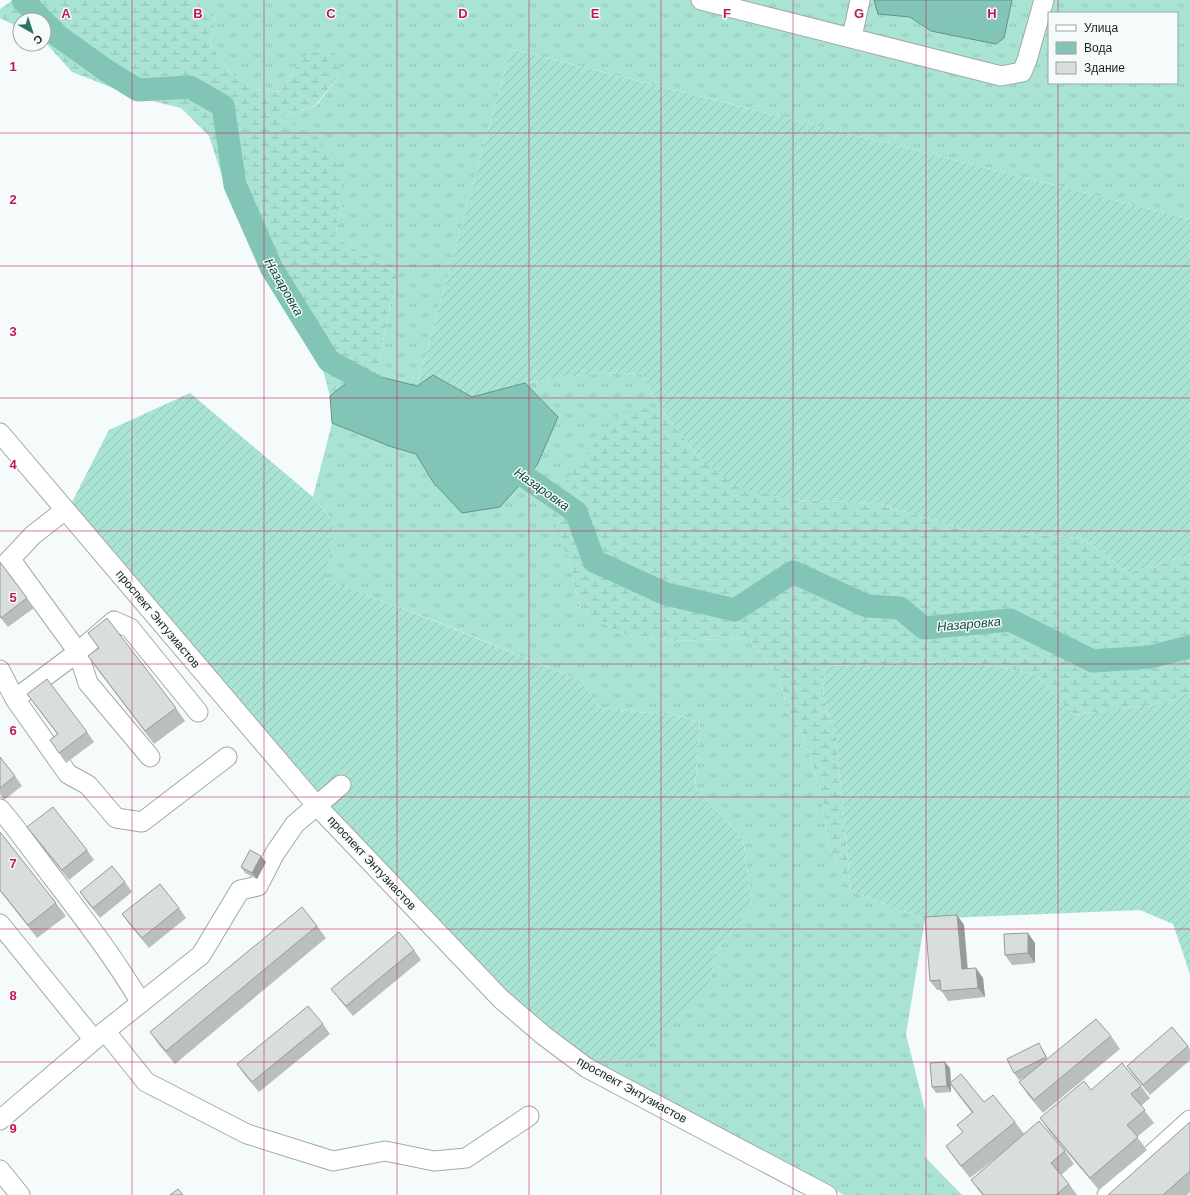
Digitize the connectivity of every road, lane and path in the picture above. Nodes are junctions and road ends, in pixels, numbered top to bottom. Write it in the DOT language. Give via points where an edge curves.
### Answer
graph roads {
  1 [pos="701,0"];
  2 [pos="860,0"];
  3 [pos="1044,0"];
  4 [pos="852,37"];
  5 [pos="0,432"];
  6 [pos="65,510"];
  7 [pos="5,565"];
  8 [pos="78,652"];
  9 [pos="0,670"];
  10 [pos="14,699"];
  11 [pos="198,712"];
  12 [pos="150,757"];
  13 [pos="227,757"];
  14 [pos="341,785"];
  15 [pos="317,806"];
  16 [pos="0,809"];
  17 [pos="0,924"];
  18 [pos="141,1003"];
  19 [pos="100,1035"];
  20 [pos="529,1116"];
  21 [pos="0,1120"];
  22 [pos="1190,1120"];
  23 [pos="0,1170"];
  24 [pos="20,1195"];
  25 [pos="827,1195"];
  26 [pos="1107,1195"];
  1 -- 4 [label="street"];
  2 -- 4 [label="street"];
  3 -- 4 [label="street" via="1022,72 1000,76"];
  5 -- 6 [label="street, проспект Энтузиастов"];
  6 -- 7 [label="street" via="33,535"];
  6 -- 15 [label="street, проспект Энтузиастов"];
  7 -- 8 [label="street"];
  8 -- 10 [label="street"];
  8 -- 11 [label="street" via="114,621 130,628"];
  8 -- 12 [label="street" via="88,683"];
  9 -- 10 [label="street"];
  10 -- 13 [label="street" via="68,774 88,785 116,818 142,822"];
  14 -- 15 [label="street"];
  15 -- 18 [label="street" via="295,824 275,853 258,886 240,890 201,955"];
  15 -- 25 [label="street, проспект Энтузиастов" via="501,999 543,1035 588,1068"];
  16 -- 18 [label="street" via="99,937"];
  17 -- 19 [label="street"];
  18 -- 19 [label="street"];
  19 -- 20 [label="street" via="146,1082 247,1134 333,1161 385,1151 434,1160 466,1158"];
  19 -- 21 [label="street"];
  22 -- 26 [label="street"];
  23 -- 24 [label="street"];
}
